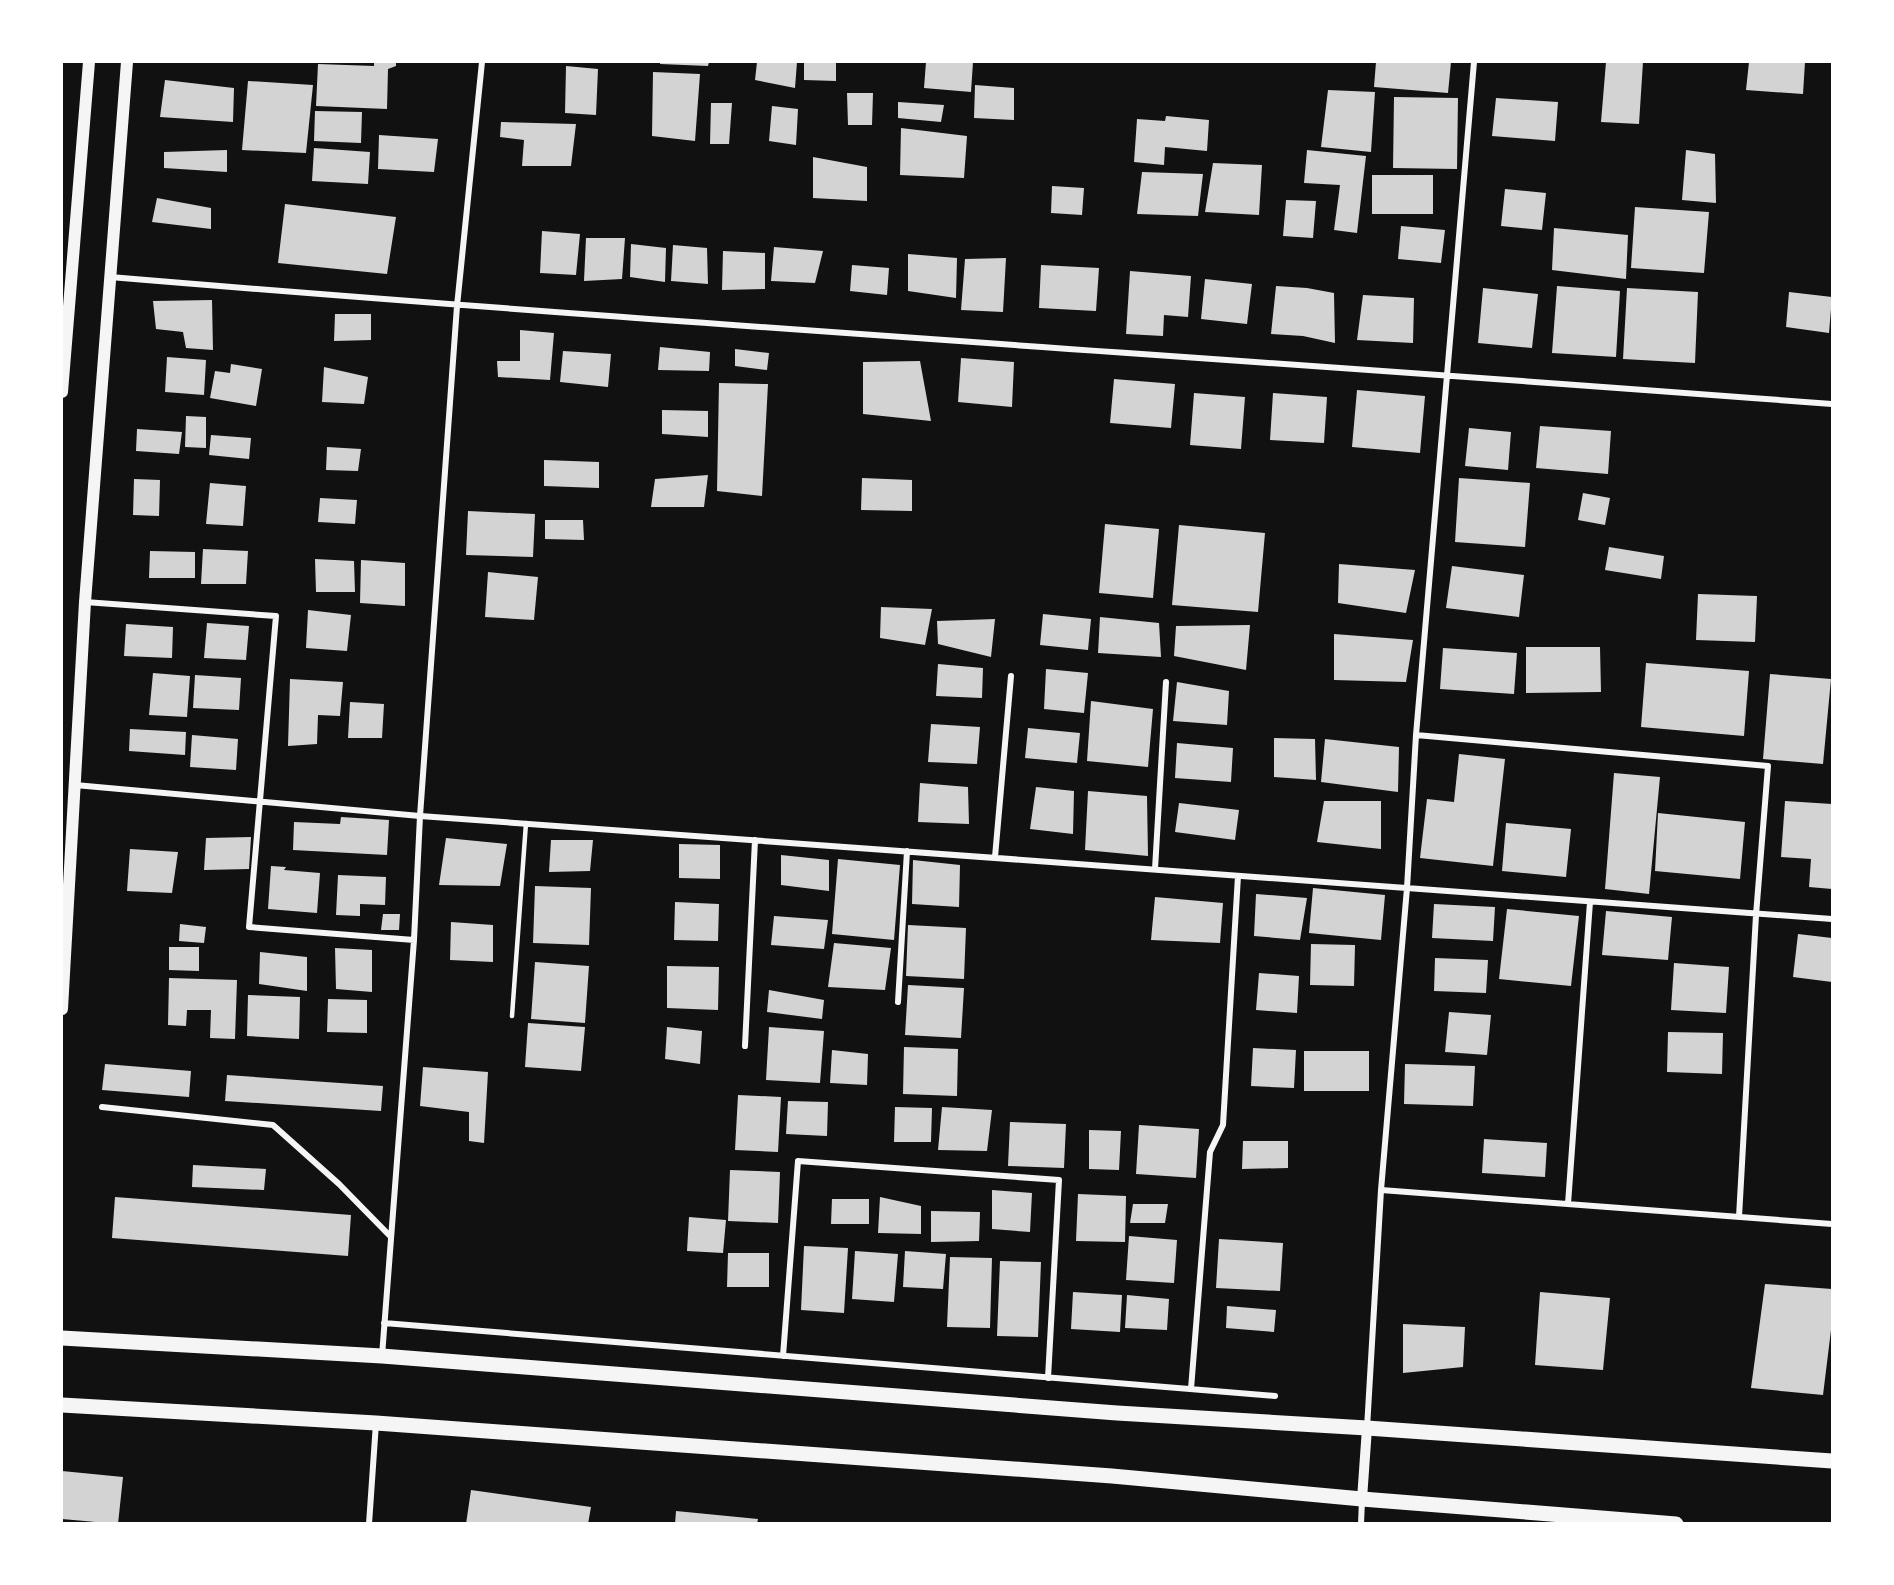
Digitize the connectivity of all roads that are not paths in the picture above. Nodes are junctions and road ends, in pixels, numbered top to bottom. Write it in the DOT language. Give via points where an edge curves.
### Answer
graph roads {
  1 [pos="88,62"];
  2 [pos="127,62"];
  3 [pos="482,62"];
  4 [pos="1474,62"];
  5 [pos="66,273"];
  6 [pos="110,277"];
  7 [pos="457,306"];
  8 [pos="1447,374"];
  9 [pos="62,392"];
  10 [pos="1833,404"];
  11 [pos="85,602"];
  12 [pos="1011,676"];
  13 [pos="1166,682"];
  14 [pos="1416,735"];
  15 [pos="75,785"];
  16 [pos="261,802"];
  17 [pos="420,816"];
  18 [pos="526,823"];
  19 [pos="755,840"];
  20 [pos="907,851"];
  21 [pos="995,857"];
  22 [pos="1155,869"];
  23 [pos="1238,876"];
  24 [pos="1407,888"];
  25 [pos="1590,902"];
  26 [pos="1756,915"];
  27 [pos="1833,919"];
  28 [pos="414,939"];
  29 [pos="898,1002"];
  30 [pos="62,1009"];
  31 [pos="512,1016"];
  32 [pos="745,1046"];
  33 [pos="102,1107"];
  34 [pos="1380,1190"];
  35 [pos="1568,1204"];
  36 [pos="1739,1217"];
  37 [pos="1833,1224"];
  38 [pos="391,1237"];
  39 [pos="384,1323"];
  40 [pos="62,1338"];
  41 [pos="382,1356"];
  42 [pos="783,1356"];
  43 [pos="1048,1378"];
  44 [pos="1191,1389"];
  45 [pos="1275,1396"];
  46 [pos="62,1405"];
  47 [pos="376,1423"];
  48 [pos="1366,1428"];
  49 [pos="1833,1461"];
  50 [pos="1362,1499"];
  51 [pos="369,1524"];
  52 [pos="1361,1524"];
  53 [pos="1676,1524"];
  1 -- 5 [label="main road"];
  2 -- 6 [label="main road"];
  3 -- 7 [label="street"];
  4 -- 8 [label="street"];
  5 -- 9 [label="main road"];
  6 -- 7 [label="street"];
  6 -- 11 [label="main road"];
  7 -- 8 [label="street"];
  7 -- 17 [label="street"];
  8 -- 10 [label="street"];
  8 -- 14 [label="street"];
  11 -- 15 [label="main road"];
  11 -- 16 [label="street" via="276,616"];
  12 -- 21 [label="street"];
  13 -- 22 [label="street"];
  14 -- 24 [label="street"];
  14 -- 26 [label="street" via="1768,766"];
  15 -- 16 [label="street"];
  15 -- 30 [label="main road"];
  16 -- 17 [label="street"];
  16 -- 28 [label="street" via="249,927"];
  17 -- 18 [label="street"];
  17 -- 28 [label="street"];
  18 -- 19 [label="street"];
  18 -- 31 [label="lane"];
  19 -- 20 [label="street"];
  19 -- 32 [label="street"];
  20 -- 21 [label="street"];
  20 -- 29 [label="street"];
  21 -- 22 [label="street"];
  22 -- 23 [label="street"];
  23 -- 24 [label="street"];
  23 -- 44 [label="street" via="1223,1125 1210,1152"];
  24 -- 25 [label="street"];
  24 -- 34 [label="street"];
  25 -- 26 [label="street"];
  25 -- 35 [label="street"];
  26 -- 27 [label="street"];
  26 -- 36 [label="street"];
  28 -- 38 [label="street"];
  33 -- 38 [label="street" via="273,1125"];
  34 -- 35 [label="street"];
  34 -- 48 [label="street"];
  35 -- 36 [label="street"];
  36 -- 37 [label="street"];
  38 -- 39 [label="street"];
  39 -- 41 [label="street"];
  39 -- 42 [label="street"];
  40 -- 41 [label="main road"];
  41 -- 48 [label="main road" via="1117,1413"];
  42 -- 43 [label="street"];
  42 -- 43 [label="street" via="798,1161 1059,1180"];
  43 -- 44 [label="street"];
  44 -- 45 [label="street"];
  46 -- 47 [label="main road"];
  47 -- 50 [label="main road" via="1112,1476"];
  47 -- 51 [label="street"];
  48 -- 49 [label="main road"];
  48 -- 50 [label="street"];
  50 -- 52 [label="street"];
  50 -- 53 [label="main road"];
}
